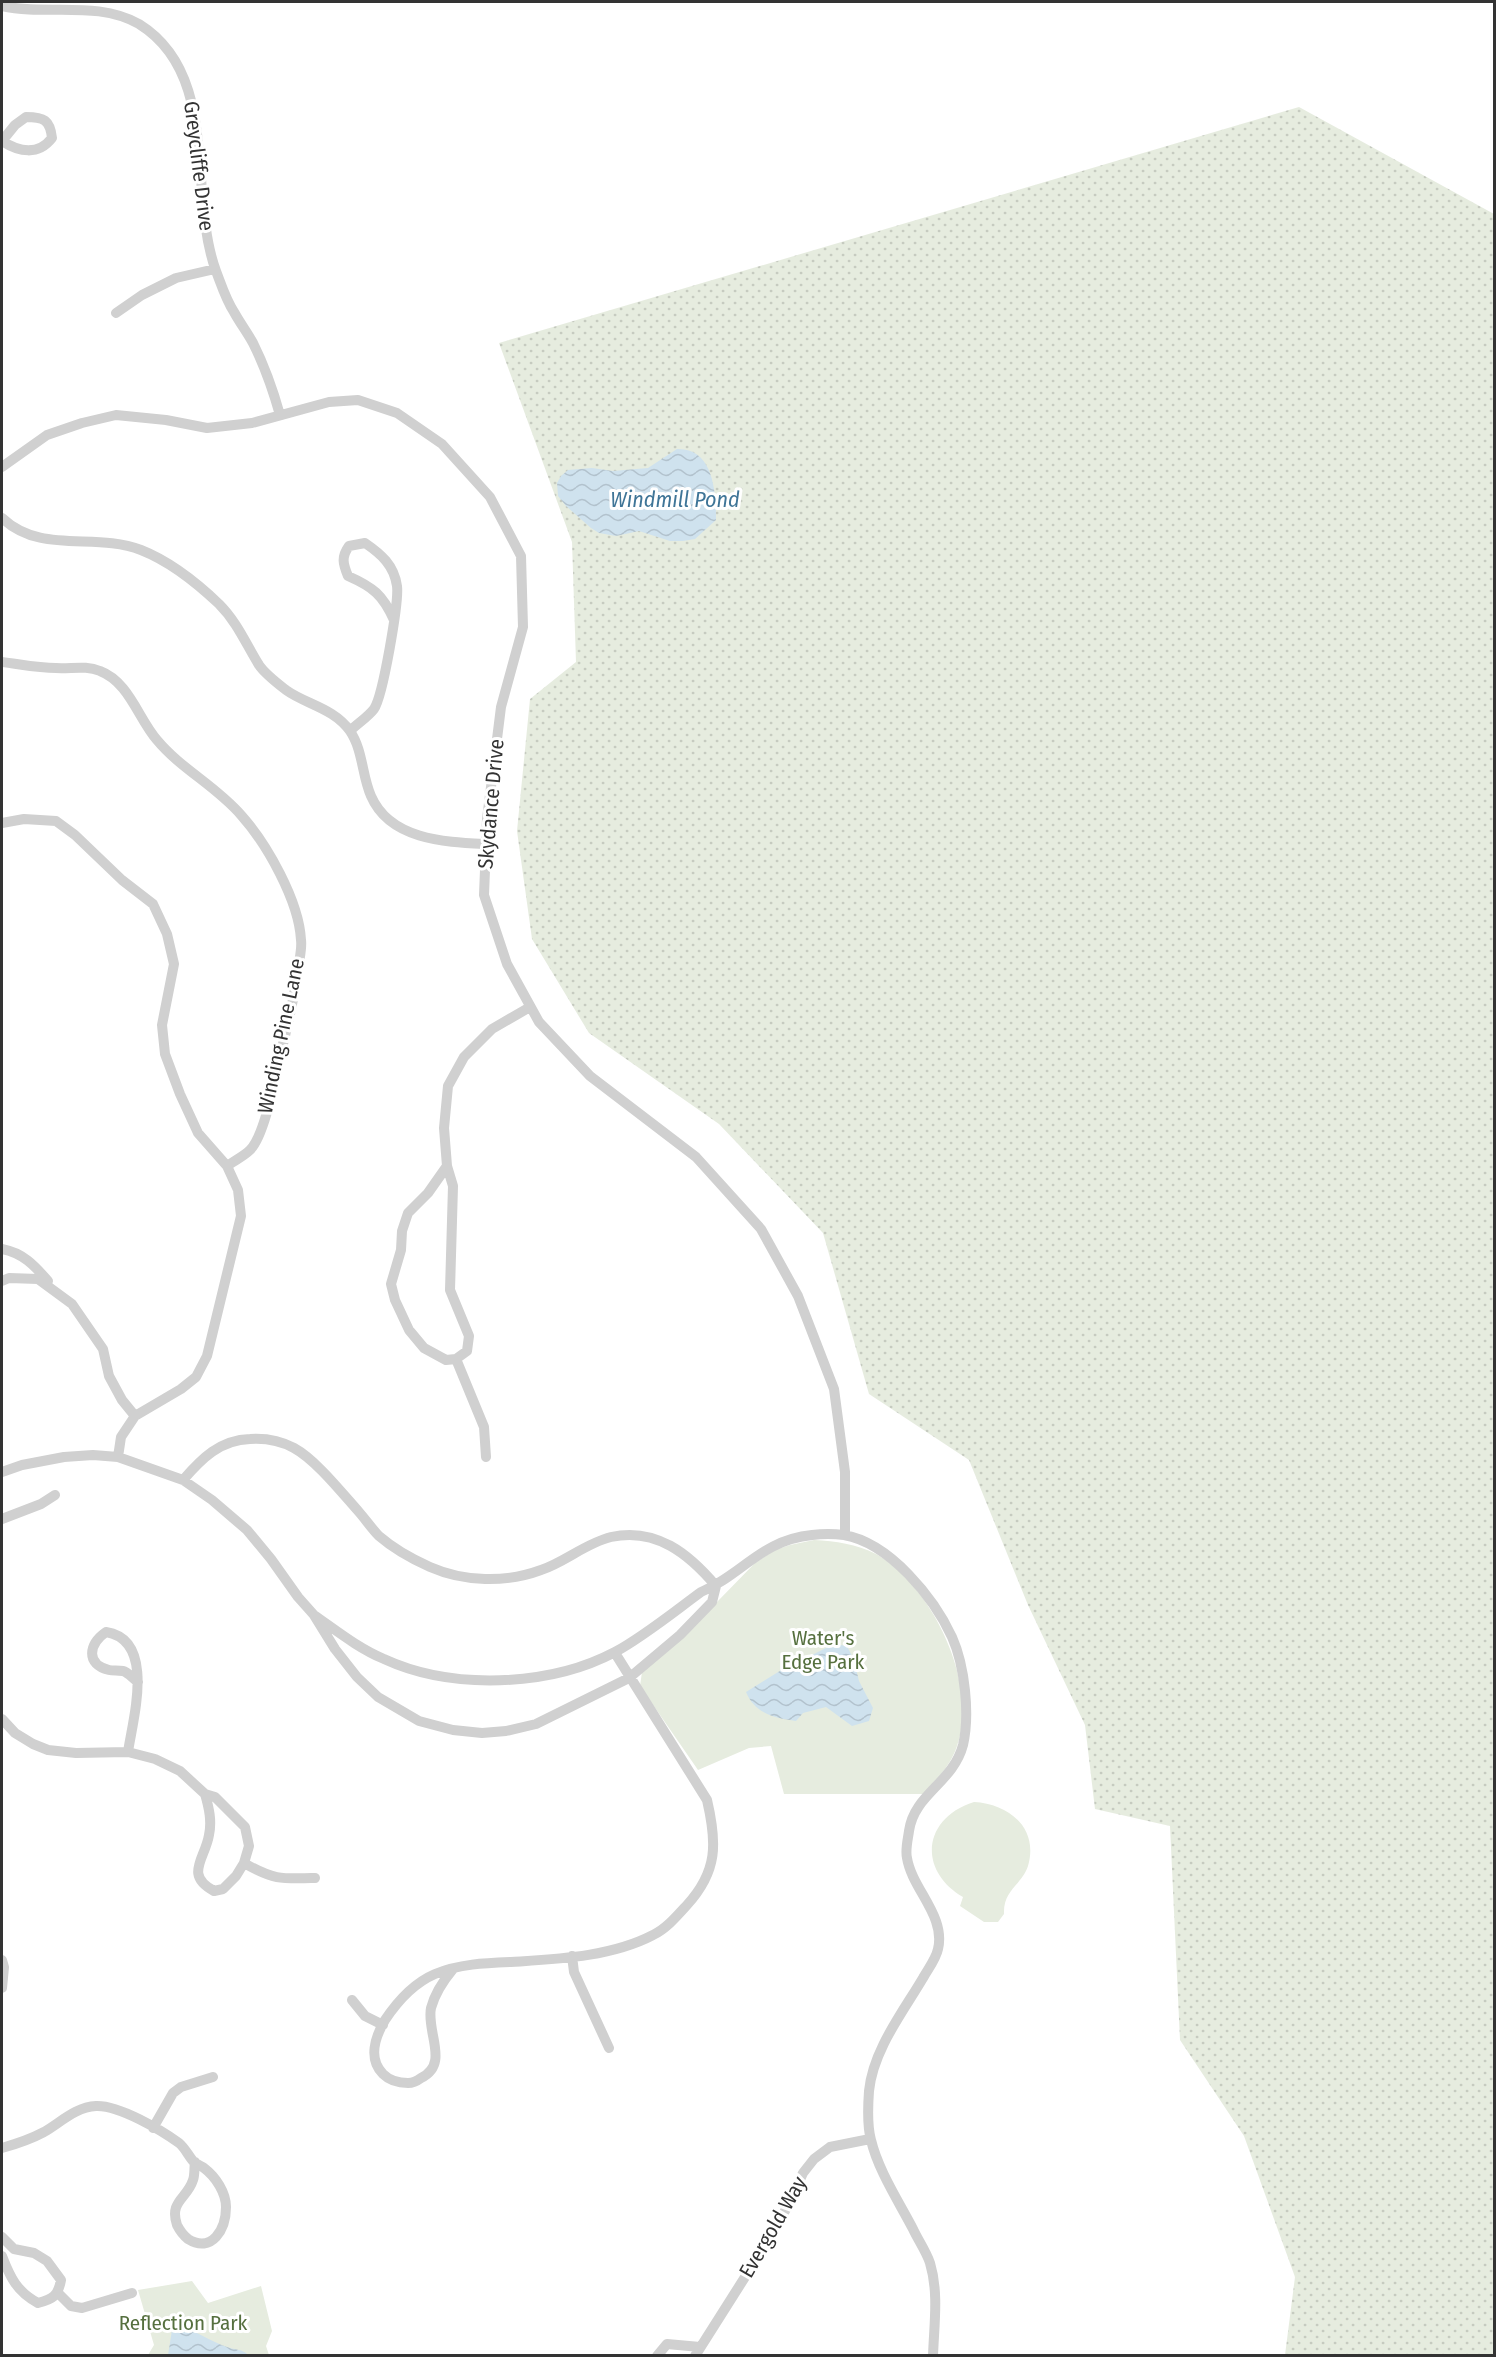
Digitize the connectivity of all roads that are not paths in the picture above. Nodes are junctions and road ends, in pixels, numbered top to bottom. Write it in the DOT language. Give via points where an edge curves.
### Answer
graph roads {
  1 [pos="2,6"];
  2 [pos="2,141"];
  3 [pos="215,269"];
  4 [pos="116,313"];
  5 [pos="280,415"];
  6 [pos="2,467"];
  7 [pos="2,518"];
  8 [pos="394,620"];
  9 [pos="2,662"];
  10 [pos="350,731"];
  11 [pos="2,823"];
  12 [pos="486,844"];
  13 [pos="530,1007"];
  14 [pos="227,1166"];
  15 [pos="447,1166"];
  16 [pos="2,1249"];
  17 [pos="2,1281"];
  18 [pos="60,1295"];
  19 [pos="456,1359"];
  20 [pos="135,1416"];
  21 [pos="118,1457"];
  22 [pos="486,1457"];
  23 [pos="2,1472"];
  24 [pos="183,1480"];
  25 [pos="55,1495"];
  26 [pos="2,1519"];
  27 [pos="845,1535"];
  28 [pos="716,1586"];
  29 [pos="314,1615"];
  30 [pos="615,1653"];
  31 [pos="629,1678"];
  32 [pos="138,1682"];
  33 [pos="2,1719"];
  34 [pos="128,1752"];
  35 [pos="205,1794"];
  36 [pos="244,1863"];
  37 [pos="315,1878"];
  38 [pos="572,1956"];
  39 [pos="2,1960"];
  40 [pos="453,1969"];
  41 [pos="2,1988"];
  42 [pos="352,2000"];
  43 [pos="382,2025"];
  44 [pos="609,2048"];
  45 [pos="213,2077"];
  46 [pos="153,2128"];
  47 [pos="870,2139"];
  48 [pos="2,2148"];
  49 [pos="195,2162"];
  50 [pos="2,2237"];
  51 [pos="2,2256"];
  52 [pos="132,2293"];
  53 [pos="58,2294"];
  54 [pos="698,2351"];
  55 [pos="657,2355"];
  56 [pos="933,2355"];
  1 -- 3 [label="street, Greycliffe Drive" via="99,9 139,23 160,41 176,61 191,93 203,211"];
  2 -- 2 [label="street" via="16,150 34,151 52,138 51,127 37,117 26,117"];
  3 -- 4 [label="street" via="176,278"];
  3 -- 5 [label="street, Greycliffe Drive" via="269,379"];
  5 -- 6 [label="street, Skydance Drive" via="207,428 116,415 47,435"];
  5 -- 12 [label="street, Skydance Drive" via="329,402 358,400 397,413 442,444 490,498 521,556 523,627 501,706"];
  7 -- 10 [label="street" via="8,525 40,540 140,549 176,568 220,605 240,630 260,667 287,691 321,707"];
  8 -- 8 [label="street" via="397,586 386,557 365,543 349,546 343,554 348,576 375,590 387,603"];
  8 -- 10 [label="street" via="383,686 374,709"];
  9 -- 14 [label="street, Winding Pine Lane" via="82,667 100,670 113,678 155,738 242,815 271,854 291,897 302,940 296,989 270,1102 251,1150"];
  10 -- 12 [label="street" via="371,797 385,816 407,832 445,842"];
  11 -- 14 [label="street" via="24,819 56,821 153,904 167,934 174,964 162,1025 165,1053 198,1133"];
  12 -- 13 [label="street, Skydance Drive" via="484,895 507,964"];
  13 -- 15 [label="street" via="492,1029 464,1057 448,1086 444,1128"];
  13 -- 27 [label="street, Skydance Drive" via="539,1022 590,1076 696,1157 761,1229 798,1296 834,1389 845,1472"];
  14 -- 20 [label="street" via="237,1190 241,1216 207,1356 196,1377"];
  15 -- 19 [label="street" via="453,1186 450,1290 469,1336 467,1351"];
  15 -- 19 [label="street" via="408,1213 392,1284 394,1300 409,1330 424,1348 447,1360"];
  16 -- 18 [label="street" via="16,1252 34,1264"];
  17 -- 18 [label="street" via="38,1279"];
  18 -- 20 [label="street" via="72,1304 103,1350 109,1376"];
  19 -- 22 [label="street" via="484,1427"];
  20 -- 21 [label="street" via="121,1437"];
  21 -- 23 [label="street" via="64,1457"];
  21 -- 24 [label="street"];
  24 -- 28 [label="street" via="215,1448 240,1439 260,1438 296,1449 379,1536 399,1551 457,1576 513,1577 541,1570 610,1538 633,1535 675,1547"];
  24 -- 29 [label="street" via="247,1530"];
  25 -- 26 [label="street"];
  27 -- 28 [label="street" via="810,1535 779,1543"];
  27 -- 47 [label="street" via="880,1550 907,1572 930,1600 952,1638 963,1676 967,1719 952,1771 919,1803 909,1826 906,1856 939,1929 938,1951 874,2068 869,2090"];
  28 -- 30 [label="street" via="701,1592"];
  28 -- 31 [label="street" via="712,1602"];
  29 -- 30 [label="street" via="385,1660 450,1678 481,1682 553,1674"];
  29 -- 31 [label="street" via="357,1677 378,1696 418,1721 453,1730 498,1732 536,1724"];
  30 -- 31 [label="street"];
  31 -- 38 [label="street" via="708,1800 715,1852 700,1891 655,1935 621,1948"];
  32 -- 32 [label="street" via="136,1659 128,1642 118,1634 106,1632 98,1638 92,1645 92,1656 98,1665 125,1671"];
  32 -- 34 [label="street"];
  33 -- 34 [label="street" via="15,1733 48,1750"];
  34 -- 35 [label="street" via="180,1771"];
  35 -- 36 [label="street" via="215,1797 245,1827 249,1846"];
  35 -- 36 [label="street" via="211,1817 210,1834 197,1875 204,1886 214,1891 224,1889"];
  36 -- 37 [label="street" via="282,1879"];
  38 -- 40 [label="street" via="467,1964"];
  38 -- 44 [label="street" via="574,1972"];
  39 -- 41 [label="street"];
  40 -- 43 [label="street" via="410,1990"];
  40 -- 43 [label="street" via="439,1986 431,2009 436,2061 427,2075 412,2083 385,2076 377,2066 373,2049"];
  42 -- 43 [label="street" via="365,2016"];
  45 -- 46 [label="street" via="173,2093"];
  46 -- 48 [label="street" via="124,2112 96,2106 79,2109 43,2133"];
  46 -- 49 [label="street" via="180,2144"];
  47 -- 54 [label="street, Evergold Way" via="830,2147 814,2159 771,2236"];
  47 -- 56 [label="street" via="928,2260 935,2283"];
  49 -- 49 [label="street" via="193,2180 175,2206 175,2219 187,2239 198,2243 212,2240 222,2232 226,2198 206,2169"];
  50 -- 53 [label="street" via="14,2249 34,2253 47,2261 61,2280"];
  51 -- 53 [label="street" via="9,2275 24,2296 38,2303"];
  52 -- 53 [label="street" via="82,2308 71,2306"];
  54 -- 55 [label="street, Evergold Way" via="667,2344"];
}
